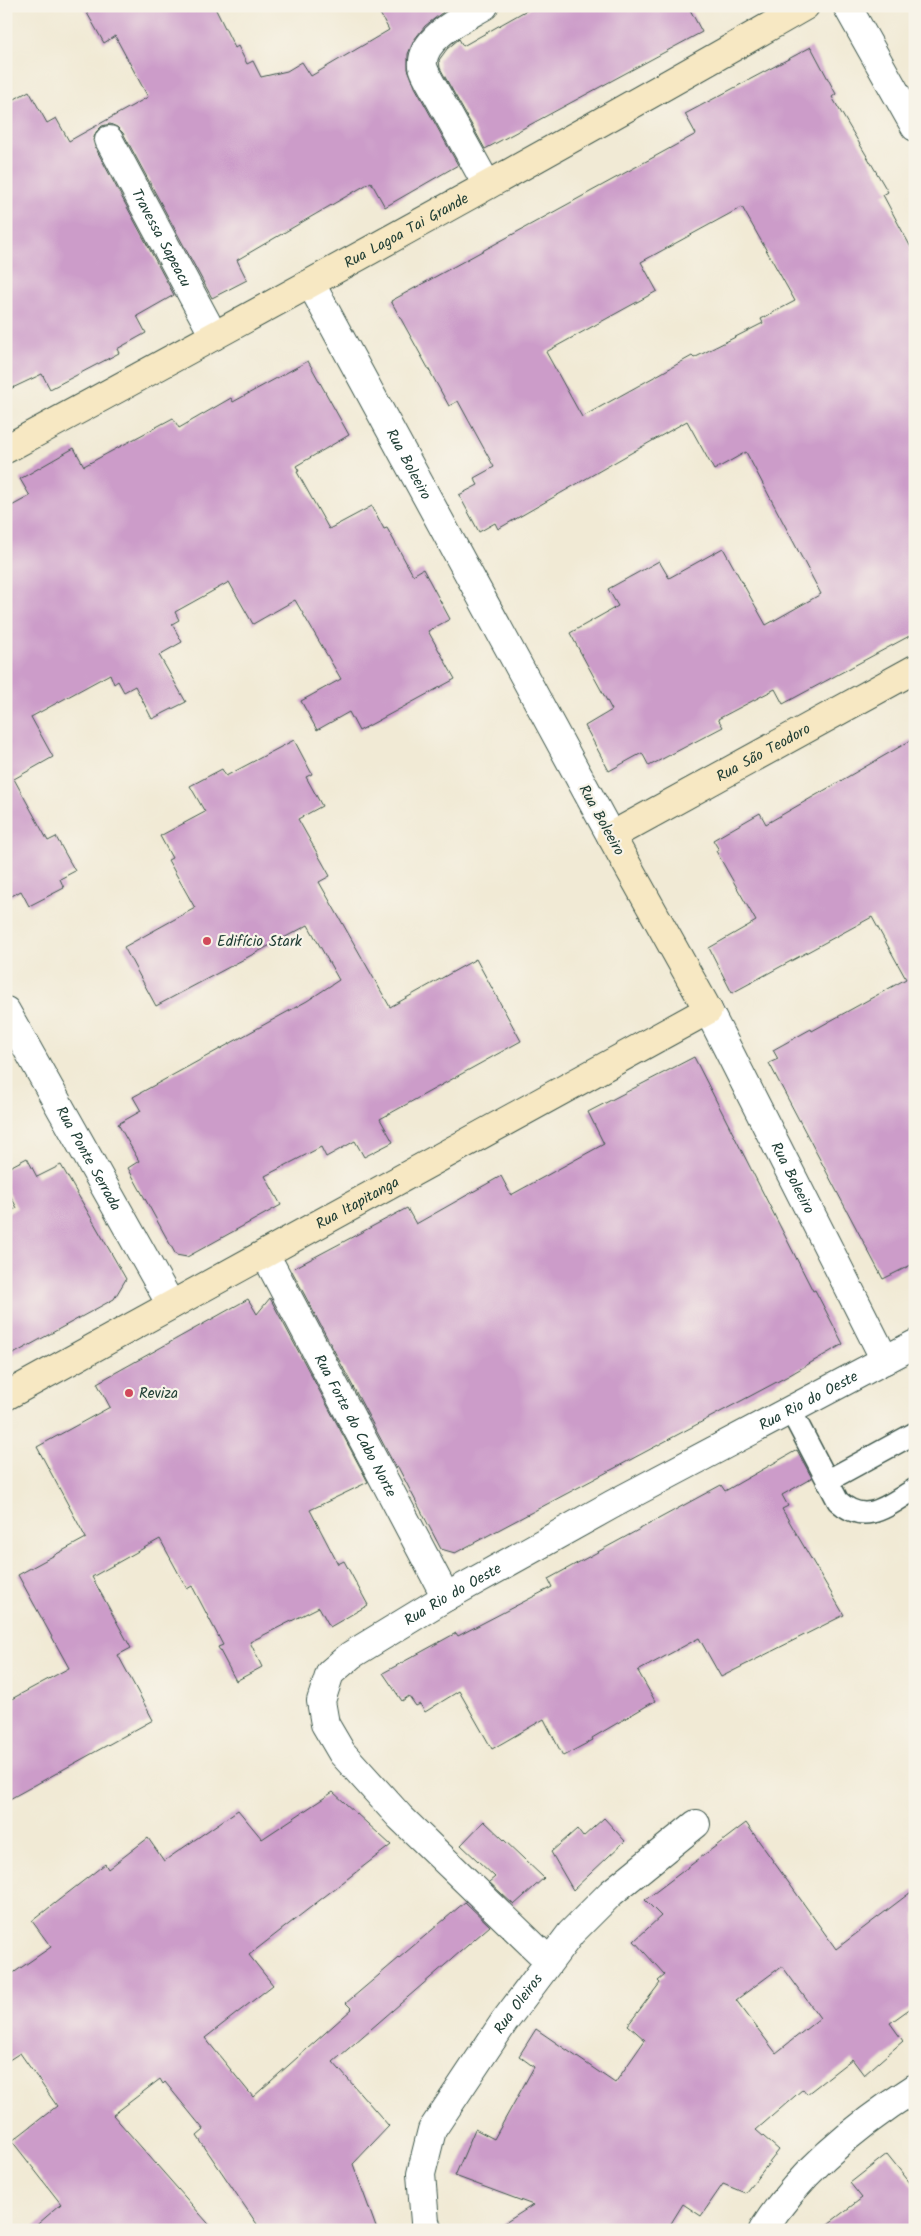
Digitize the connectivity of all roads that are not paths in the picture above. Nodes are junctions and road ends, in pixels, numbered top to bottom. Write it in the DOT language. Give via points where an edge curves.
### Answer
graph roads {
  1 [pos="484,6"];
  2 [pos="805,6"];
  3 [pos="847,6"];
  4 [pos="915,127"];
  5 [pos="109,140"];
  6 [pos="488,185"];
  7 [pos="310,284"];
  8 [pos="214,336"];
  9 [pos="6,449"];
  10 [pos="915,669"];
  11 [pos="611,836"];
  12 [pos="708,1010"];
  13 [pos="9,1021"];
  14 [pos="265,1254"];
  15 [pos="171,1305"];
  16 [pos="915,1344"];
  17 [pos="884,1360"];
  18 [pos="6,1396"];
  19 [pos="791,1411"];
  20 [pos="915,1433"];
  21 [pos="827,1481"];
  22 [pos="915,1488"];
  23 [pos="446,1597"];
  24 [pos="696,1824"];
  25 [pos="549,1961"];
  26 [pos="911,2097"];
  27 [pos="428,2230"];
  28 [pos="763,2230"];
  1 -- 6 [label="street" via="433,41 425,52 423,68"];
  2 -- 6 [label="main road, Rua Lagoa Tai Grande"];
  3 -- 4 [label="street"];
  5 -- 8 [label="street, Travessa Sapeacu"];
  6 -- 7 [label="main road, Rua Lagoa Tai Grande"];
  7 -- 8 [label="main road, Rua Lagoa Tai Grande"];
  7 -- 11 [label="street, Rua Boleeiro"];
  8 -- 9 [label="main road, Rua Lagoa Tai Grande"];
  10 -- 11 [label="main road, Rua São Teodoro"];
  11 -- 12 [label="main road, Rua Boleeiro"];
  12 -- 14 [label="main road, Rua Itapitanga"];
  12 -- 17 [label="street, Rua Boleeiro"];
  13 -- 15 [label="street, Rua Ponte Serrada"];
  14 -- 15 [label="main road, Rua Itapitanga"];
  14 -- 23 [label="street, Rua Forte do Cabo Norte"];
  15 -- 18 [label="main road, Rua Itapitanga"];
  16 -- 17 [label="street, Rua Rio do Oeste"];
  17 -- 19 [label="street, Rua Rio do Oeste"];
  19 -- 21 [label="lane"];
  19 -- 23 [label="street, Rua Rio do Oeste" via="613,1504"];
  20 -- 21 [label="lane"];
  21 -- 22 [label="lane" via="838,1501 848,1510 860,1514 876,1512"];
  23 -- 25 [label="street, Rua Rio do Oeste" via="351,1655 330,1673 321,1701 325,1724 342,1753 388,1804"];
  24 -- 25 [label="street, Rua Oleiros" via="611,1893 571,1933"];
  25 -- 27 [label="street, Rua Oleiros" via="432,2130 421,2174"];
  26 -- 28 [label="street" via="845,2139 795,2185"];
}
